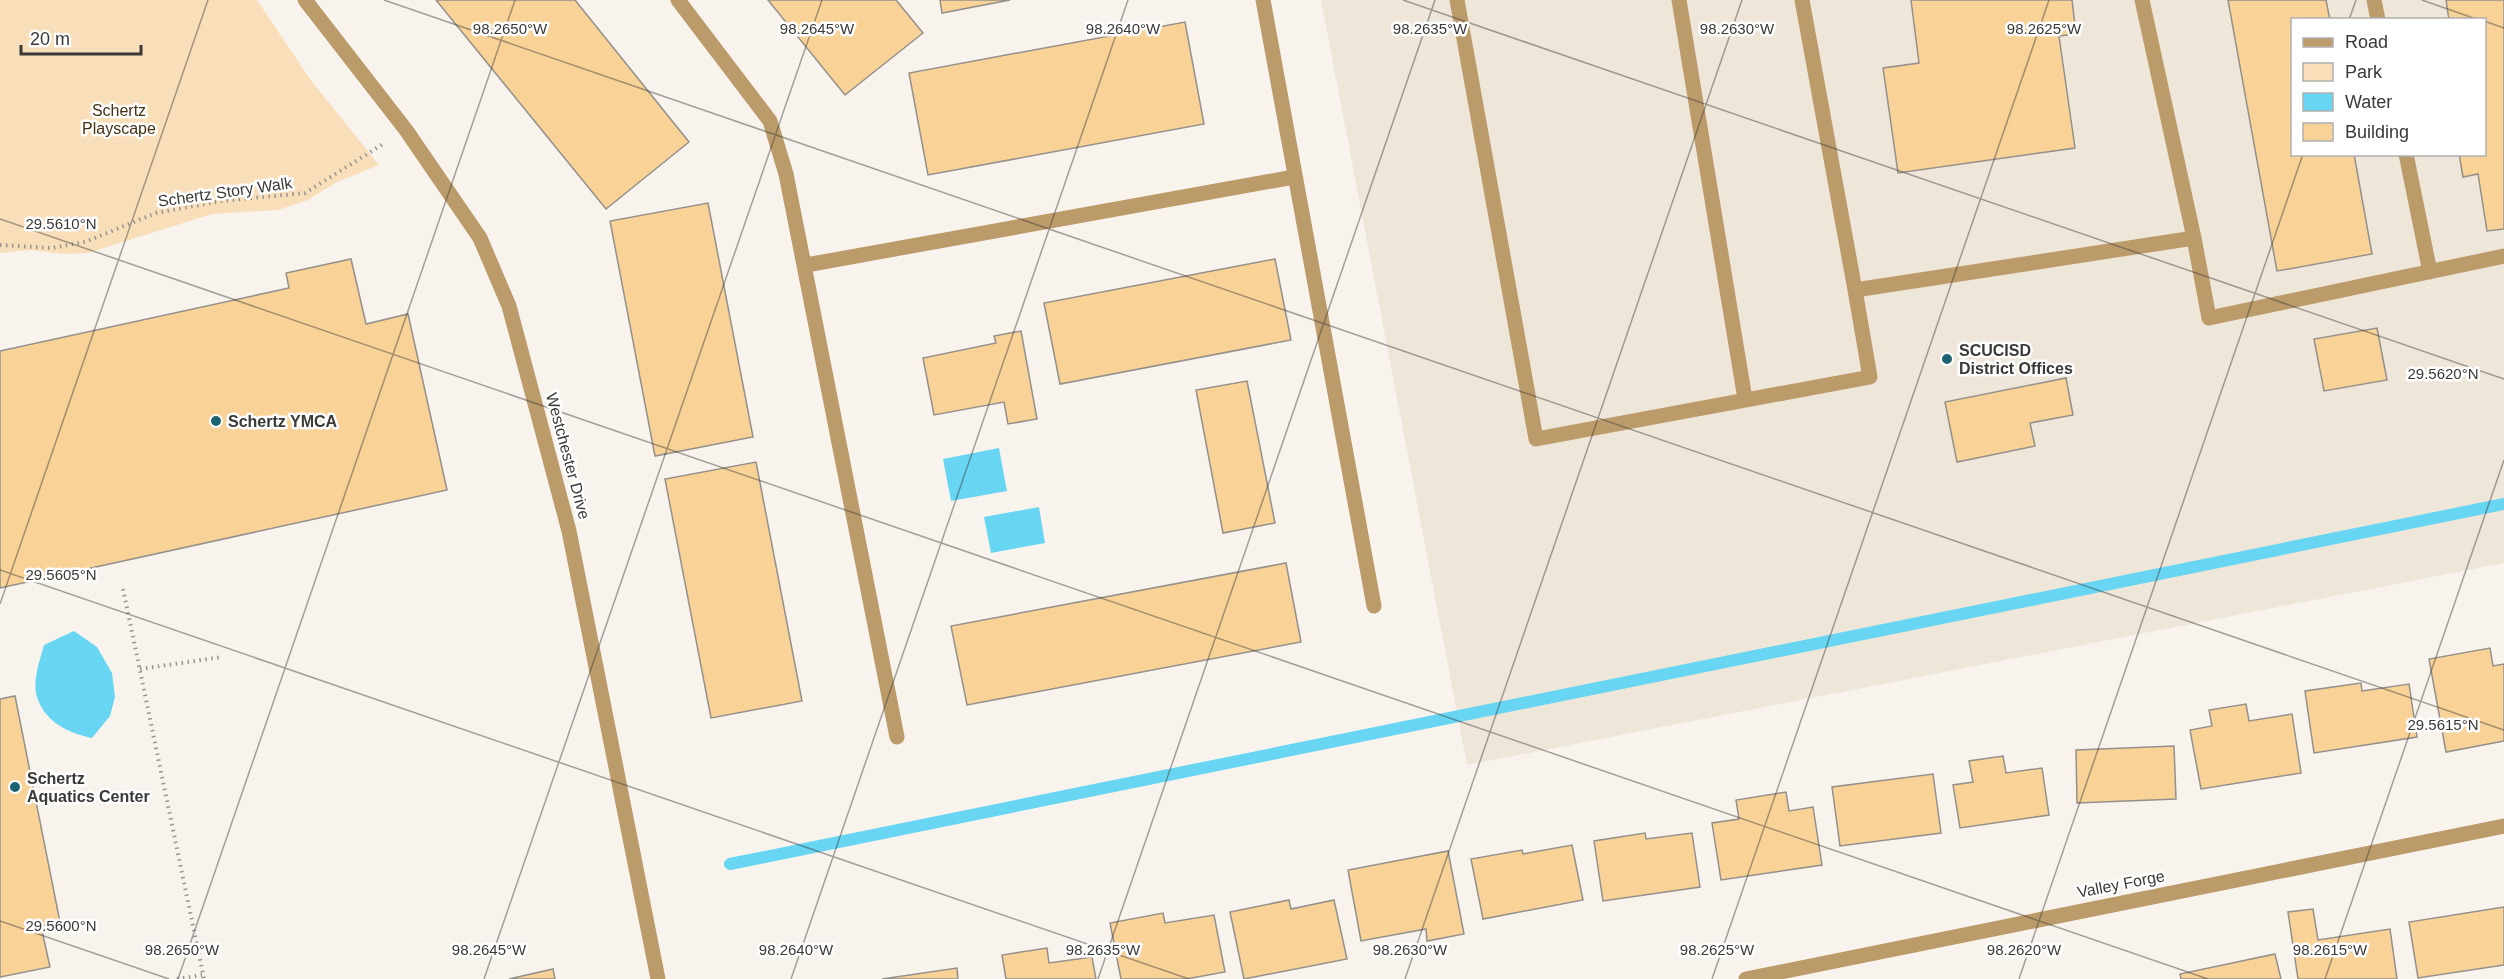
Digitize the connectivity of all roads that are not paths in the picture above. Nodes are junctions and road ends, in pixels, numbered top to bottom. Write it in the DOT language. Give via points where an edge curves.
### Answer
graph roads {
  1 [pos="305,0"];
  2 [pos="678,0"];
  3 [pos="1263,0"];
  4 [pos="1457,0"];
  5 [pos="1679,0"];
  6 [pos="1803,0"];
  7 [pos="2142,0"];
  8 [pos="2374,0"];
  9 [pos="2378,18"];
  10 [pos="2406,156"];
  11 [pos="1294,177"];
  12 [pos="2194,238"];
  13 [pos="2504,256"];
  14 [pos="806,265"];
  15 [pos="2430,272"];
  16 [pos="1855,290"];
  17 [pos="1745,399"];
  18 [pos="1374,606"];
  19 [pos="897,737"];
  20 [pos="2504,826"];
  21 [pos="658,979"];
  22 [pos="1746,979"];
  1 -- 21 [label="street, Westchester Drive" via="406,130 480,238 509,306 569,531"];
  2 -- 14 [label="street" via="770,121"];
  3 -- 11 [label="street"];
  4 -- 17 [label="street" via="1536,439"];
  5 -- 17 [label="street"];
  6 -- 16 [label="street"];
  7 -- 12 [label="street"];
  8 -- 9 [label="street"];
  10 -- 15 [label="street"];
  11 -- 14 [label="street"];
  11 -- 18 [label="street"];
  12 -- 15 [label="street" via="2209,318"];
  12 -- 16 [label="street"];
  13 -- 15 [label="street"];
  14 -- 19 [label="street"];
  16 -- 17 [label="street" via="1870,377"];
  20 -- 22 [label="street, Valley Forge"];
}
